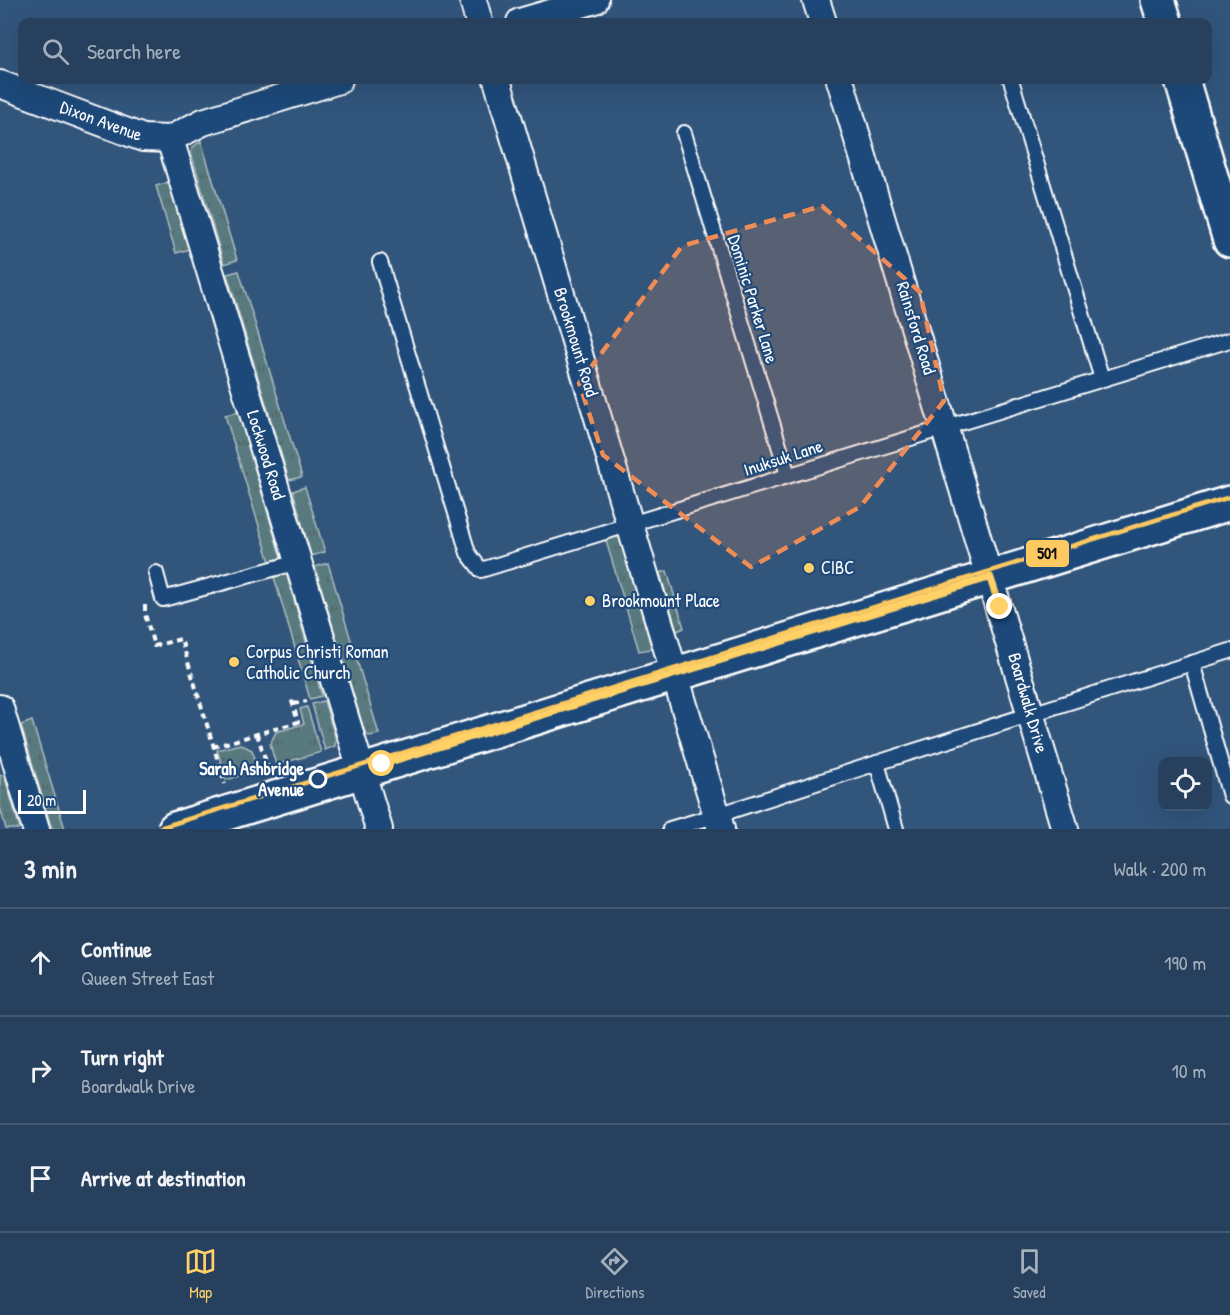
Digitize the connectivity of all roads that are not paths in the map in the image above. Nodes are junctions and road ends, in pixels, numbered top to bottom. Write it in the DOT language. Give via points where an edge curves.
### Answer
graph roads {
  1 [pos="473,0"];
  2 [pos="595,0"];
  3 [pos="816,0"];
  4 [pos="1158,0"];
  5 [pos="479,18"];
  6 [pos="534,18"];
  7 [pos="822,18"];
  8 [pos="1163,18"];
  9 [pos="0,84"];
  10 [pos="326,84"];
  11 [pos="498,84"];
  12 [pos="841,84"];
  13 [pos="1012,84"];
  14 [pos="1183,84"];
  15 [pos="684,133"];
  16 [pos="170,139"];
  17 [pos="1230,240"];
  18 [pos="380,262"];
  19 [pos="1230,340"];
  20 [pos="1102,379"];
  21 [pos="946,428"];
  22 [pos="788,475"];
  23 [pos="1230,503"];
  24 [pos="631,523"];
  25 [pos="298,562"];
  26 [pos="156,573"];
  27 [pos="990,577"];
  28 [pos="1230,651"];
  29 [pos="1192,663"];
  30 [pos="675,674"];
  31 [pos="0,708"];
  32 [pos="1032,716"];
  33 [pos="877,763"];
  34 [pos="362,770"];
  35 [pos="1230,796"];
  36 [pos="719,822"];
  37 [pos="36,829"];
  38 [pos="175,829"];
  39 [pos="379,829"];
  40 [pos="669,829"];
  41 [pos="896,829"];
  42 [pos="1065,829"];
  1 -- 5 [label="street"];
  2 -- 6 [label="street"];
  3 -- 7 [label="street"];
  4 -- 8 [label="main road"];
  9 -- 16 [label="street, Dixon Avenue" via="143,138"];
  10 -- 16 [label="street" via="203,122"];
  11 -- 24 [label="street, Brookmount Road"];
  12 -- 21 [label="street, Rainsford Road"];
  13 -- 20 [label="lane"];
  14 -- 17 [label="main road"];
  15 -- 22 [label="lane, Dominic Parker Lane"];
  16 -- 25 [label="street, Lockwood Road"];
  18 -- 24 [label="lane, Inuksuk Lane" via="468,552 481,570"];
  19 -- 20 [label="lane, Inuksuk Lane"];
  20 -- 21 [label="lane, Inuksuk Lane"];
  21 -- 22 [label="lane, Inuksuk Lane"];
  21 -- 27 [label="street, Rainsford Road"];
  22 -- 24 [label="lane, Inuksuk Lane"];
  23 -- 27 [label="main road"];
  24 -- 30 [label="street, Brookmount Road"];
  25 -- 26 [label="lane" via="163,599"];
  25 -- 34 [label="street, Lockwood Road"];
  27 -- 30 [label="main road"];
  27 -- 32 [label="street, Boardwalk Drive"];
  28 -- 29 [label="lane"];
  29 -- 32 [label="lane"];
  29 -- 35 [label="lane"];
  30 -- 34 [label="main road"];
  30 -- 36 [label="street, Brookmount Road"];
  31 -- 37 [label="street"];
  32 -- 33 [label="lane"];
  32 -- 42 [label="street, Boardwalk Drive"];
  33 -- 36 [label="lane"];
  33 -- 41 [label="lane"];
  34 -- 38 [label="main road"];
  34 -- 39 [label="street"];
  36 -- 40 [label="lane"];
}
